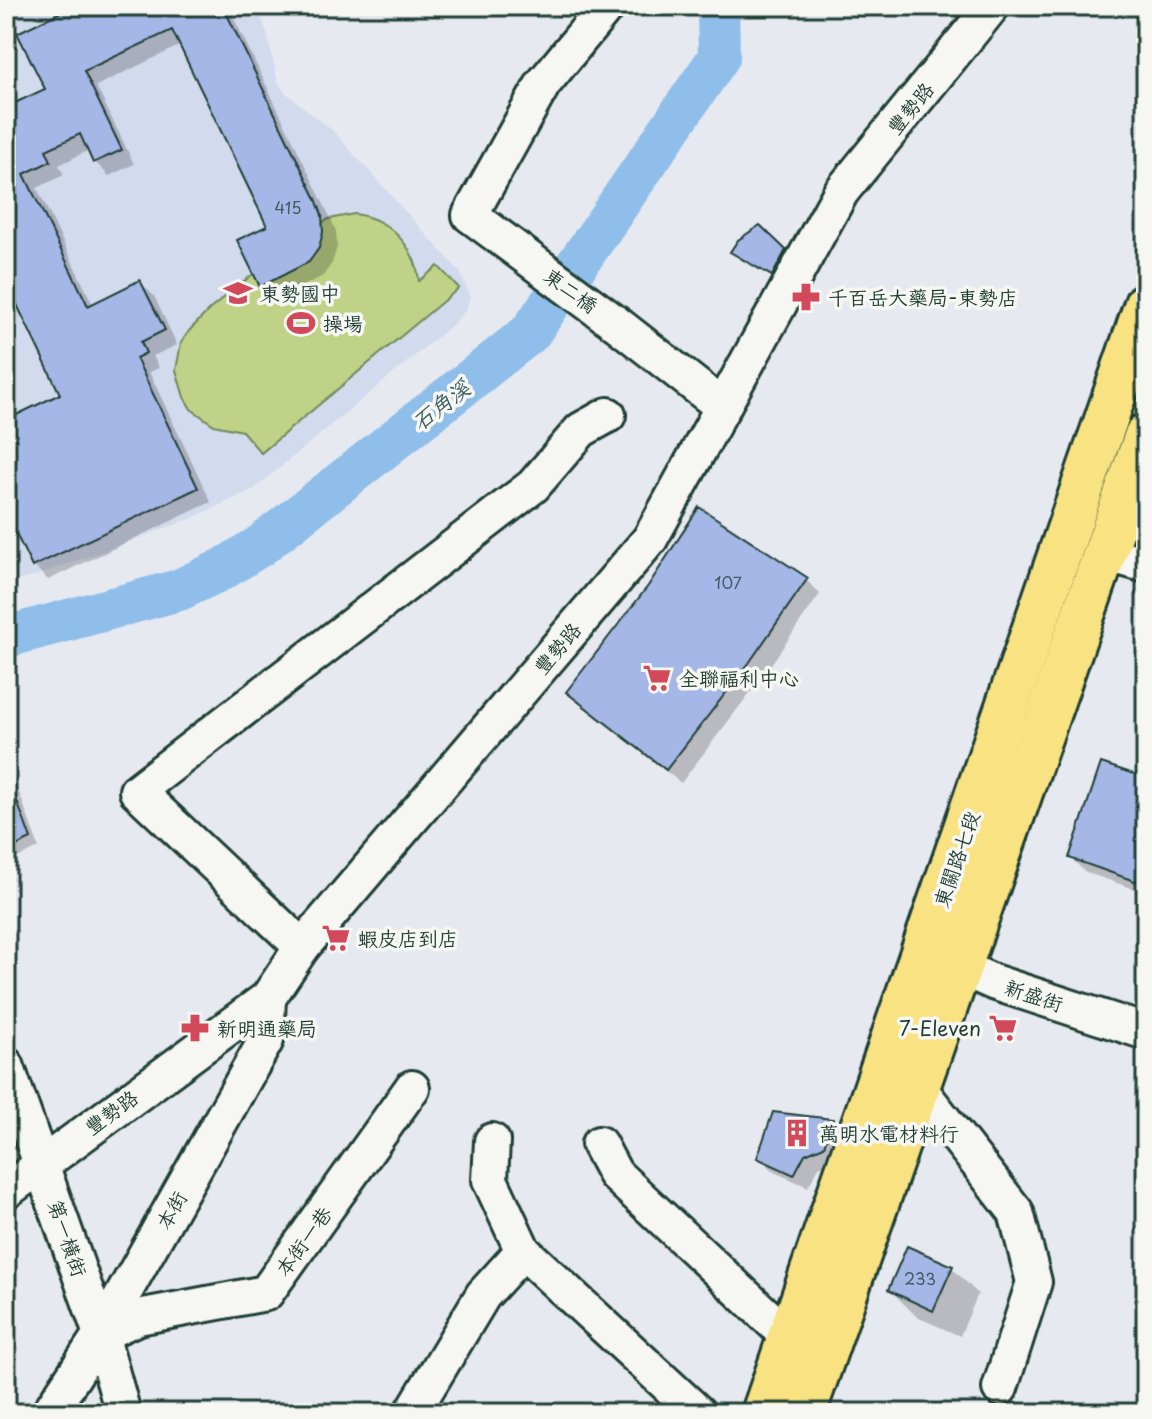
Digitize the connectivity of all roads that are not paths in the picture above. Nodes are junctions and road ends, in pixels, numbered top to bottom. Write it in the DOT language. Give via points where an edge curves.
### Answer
graph roads {
  1 [pos="607,6"];
  2 [pos="992,6"];
  3 [pos="1146,304"];
  4 [pos="723,407"];
  5 [pos="608,415"];
  6 [pos="1146,435"];
  7 [pos="1105,553"];
  8 [pos="1146,565"];
  9 [pos="302,947"];
  10 [pos="942,959"];
  11 [pos="268,998"];
  12 [pos="1146,1032"];
  13 [pos="6,1065"];
  14 [pos="918,1087"];
  15 [pos="412,1088"];
  16 [pos="492,1141"];
  17 [pos="599,1144"];
  18 [pos="42,1163"];
  19 [pos="6,1191"];
  20 [pos="523,1251"];
  21 [pos="101,1334"];
  22 [pos="790,1338"];
  23 [pos="1000,1388"];
  24 [pos="49,1413"];
  25 [pos="123,1413"];
  26 [pos="412,1413"];
  27 [pos="698,1413"];
  28 [pos="763,1413"];
  29 [pos="804,1413"];
  1 -- 4 [label="street, 東二橋" via="543,84 470,215"];
  2 -- 4 [label="street, 豐勢路" via="841,192"];
  3 -- 10 [label="main road, 東關路七段"];
  4 -- 9 [label="street, 豐勢路" via="650,539"];
  5 -- 9 [label="street" via="581,430 533,486 137,791"];
  6 -- 7 [label="main road, 東關路七段"];
  7 -- 8 [label="street"];
  7 -- 10 [label="main road, 東關路七段"];
  9 -- 11 [label="street, 豐勢路"];
  10 -- 12 [label="street, 新盛街" via="993,982"];
  10 -- 14 [label="main road, 東關路七段"];
  10 -- 22 [label="main road, 東關路七段"];
  11 -- 18 [label="street, 豐勢路"];
  11 -- 21 [label="street, 本街" via="266,1040"];
  13 -- 18 [label="street, 第一橫街"];
  14 -- 23 [label="street" via="1016,1212 1034,1282"];
  14 -- 29 [label="main road, 東關路七段"];
  15 -- 21 [label="street, 本街一巷" via="266,1293 138,1317"];
  16 -- 20 [label="street" via="490,1180"];
  17 -- 22 [label="street" via="615,1174"];
  18 -- 19 [label="street, 豐勢路"];
  18 -- 21 [label="street, 第一橫街"];
  20 -- 26 [label="street" via="483,1295"];
  20 -- 27 [label="street"];
  21 -- 24 [label="street, 本街"];
  21 -- 25 [label="street, 第一橫街"];
  22 -- 28 [label="main road, 東關路七段"];
}
